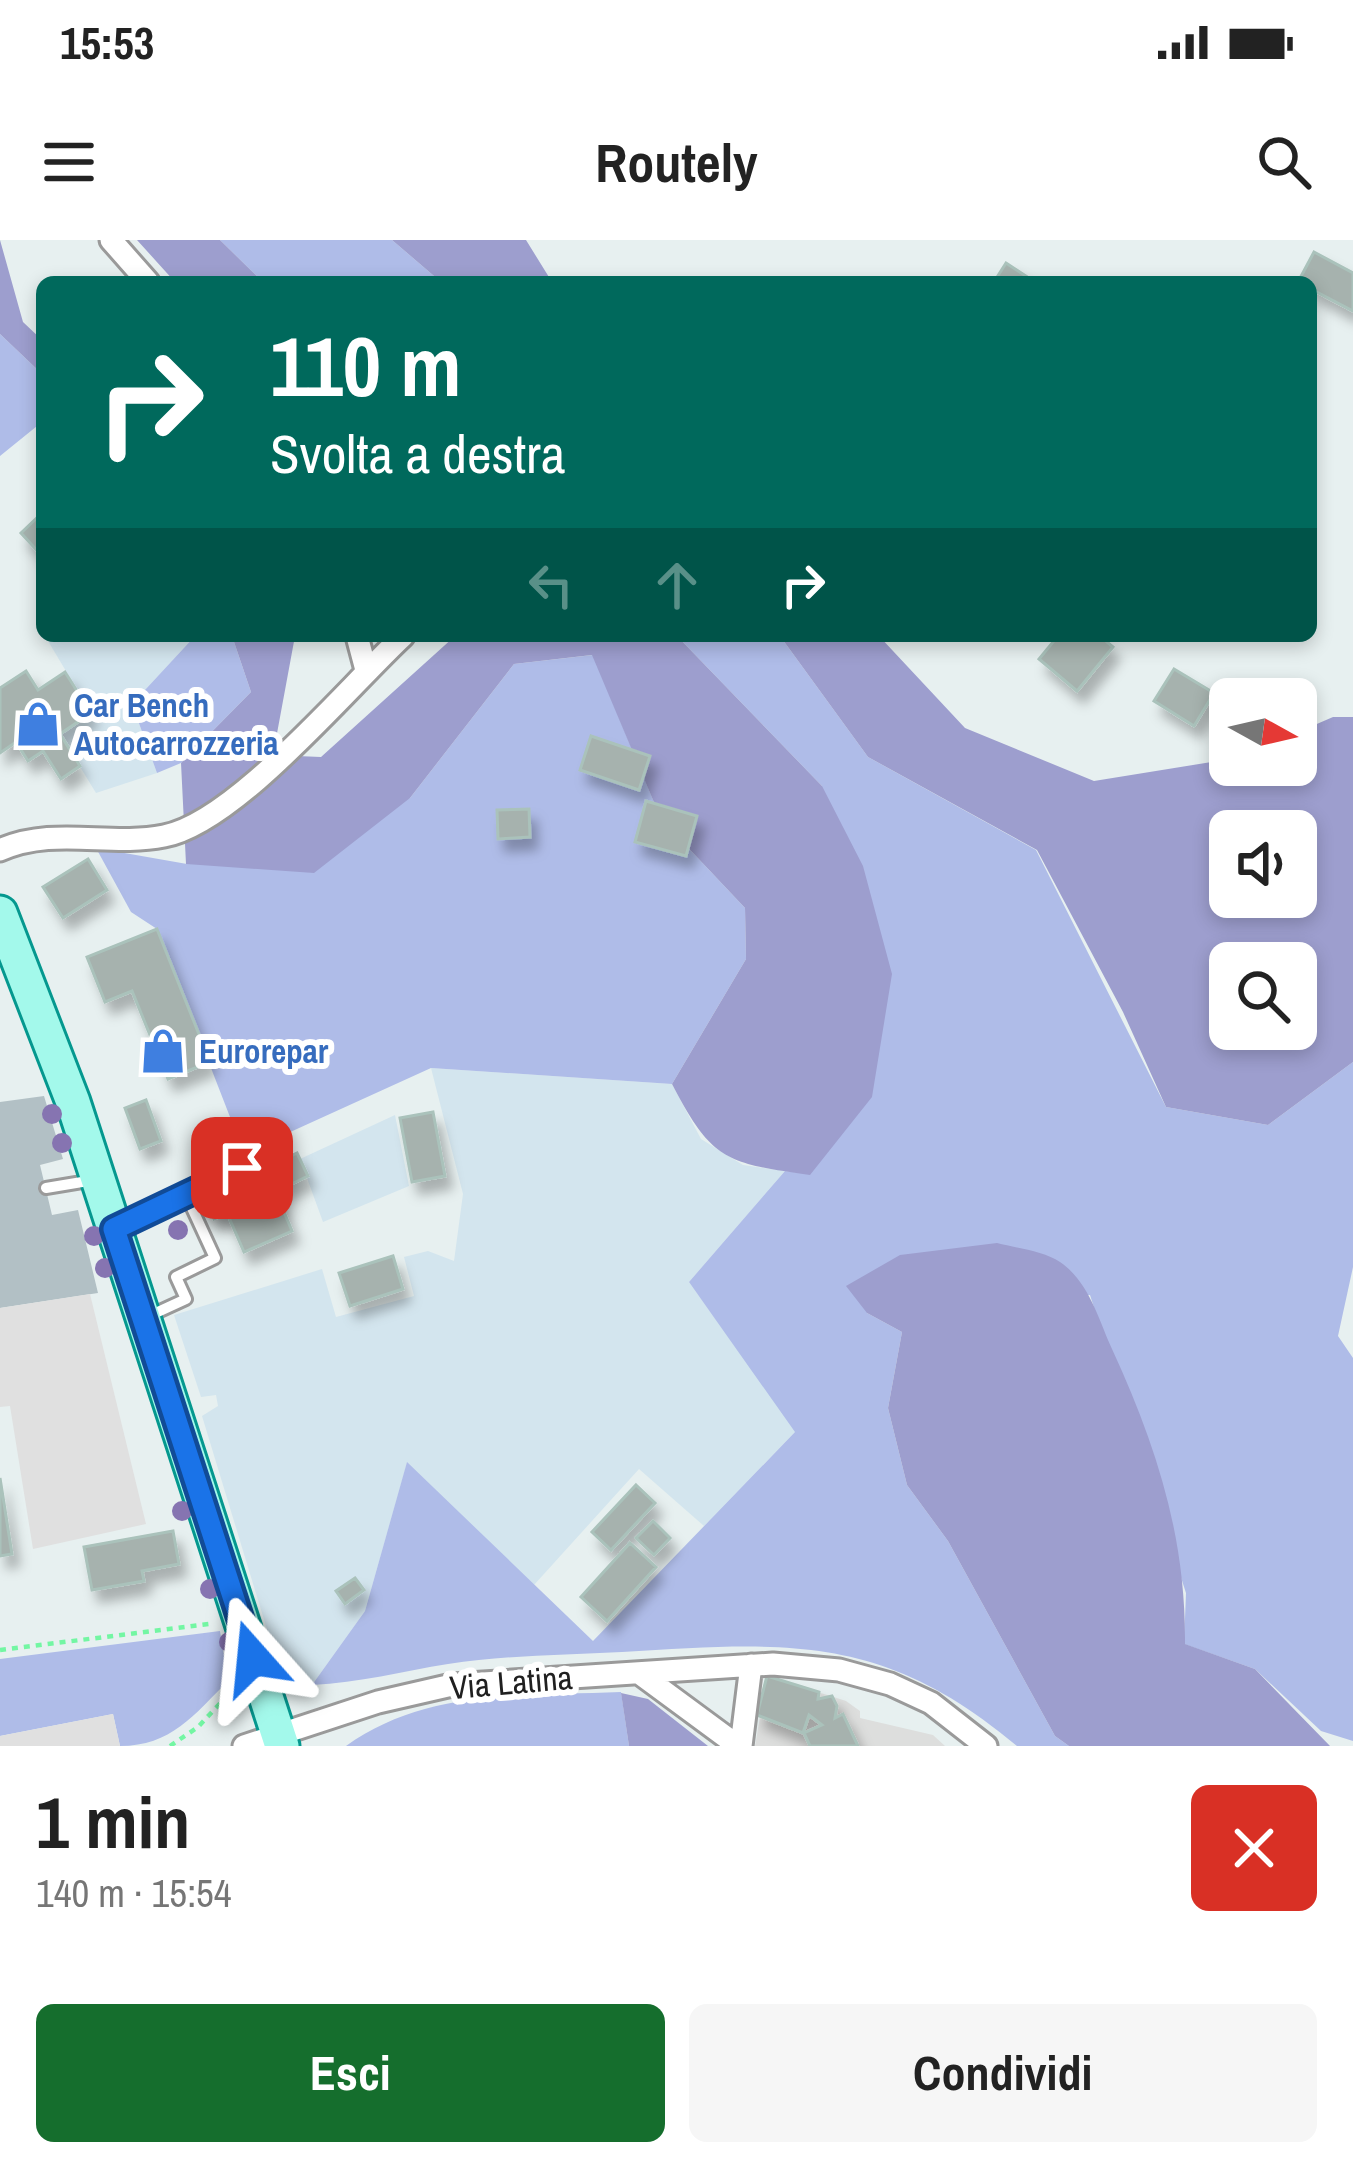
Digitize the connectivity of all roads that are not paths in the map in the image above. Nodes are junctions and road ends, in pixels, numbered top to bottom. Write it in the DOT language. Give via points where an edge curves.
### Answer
graph roads {
  1 [pos="111,240"];
  2 [pos="143,276"];
  3 [pos="359,642"];
  4 [pos="396,642"];
  5 [pos="366,670"];
  6 [pos="0,850"];
  7 [pos="0,913"];
  8 [pos="242,1168"];
  9 [pos="98,1180"];
  10 [pos="46,1188"];
  11 [pos="186,1195"];
  12 [pos="114,1229"];
  13 [pos="144,1318"];
  14 [pos="751,1665"];
  15 [pos="638,1673"];
  16 [pos="280,1740"];
  17 [pos="976,1744"];
  18 [pos="244,1746"];
  19 [pos="740,1746"];
  1 -- 2 [label="street"];
  3 -- 5 [label="street"];
  4 -- 5 [label="street"];
  5 -- 6 [label="street" via="201,822 164,836 44,836"];
  7 -- 9 [label="main road"];
  8 -- 11 [label="lane"];
  9 -- 10 [label="lane"];
  9 -- 12 [label="main road"];
  11 -- 12 [label="lane"];
  11 -- 13 [label="lane" via="215,1258 176,1277 186,1299"];
  12 -- 13 [label="main road"];
  13 -- 16 [label="main road"];
  14 -- 15 [label="street, Via Latina"];
  14 -- 17 [label="street, Via Latina" via="878,1680 931,1703"];
  14 -- 19 [label="street"];
  15 -- 16 [label="street, Via Latina" via="452,1685 378,1702"];
  15 -- 19 [label="street"];
  16 -- 18 [label="street, Via Latina"];
}
